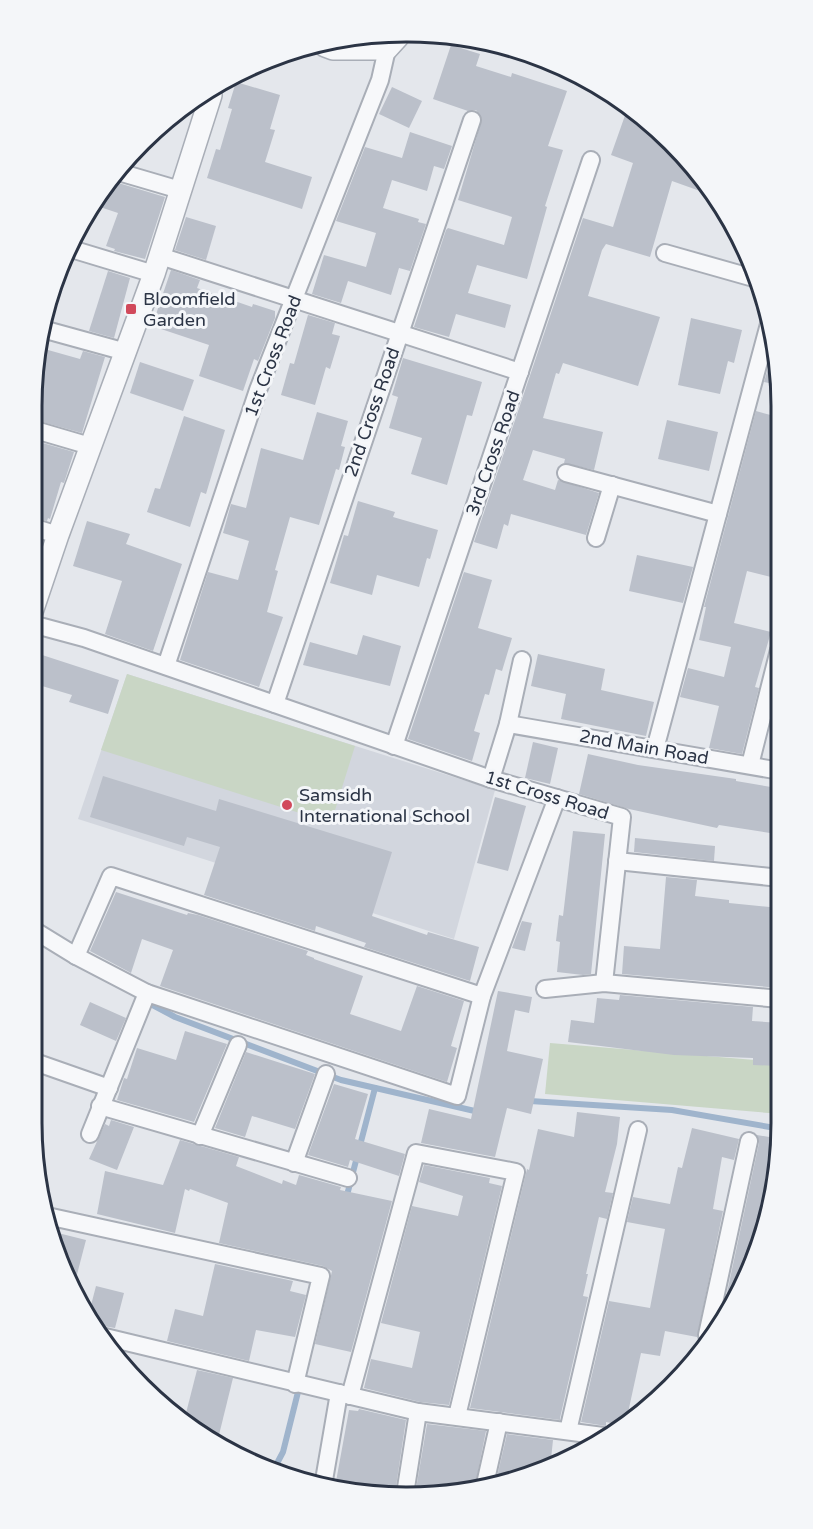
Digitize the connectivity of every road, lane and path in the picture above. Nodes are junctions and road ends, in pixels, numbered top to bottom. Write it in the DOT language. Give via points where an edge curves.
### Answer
graph roads {
  1 [pos="392,43"];
  2 [pos="357,45"];
  3 [pos="209,100"];
  4 [pos="471,120"];
  5 [pos="591,160"];
  6 [pos="126,174"];
  7 [pos="180,190"];
  8 [pos="78,250"];
  9 [pos="665,253"];
  10 [pos="157,265"];
  11 [pos="747,276"];
  12 [pos="294,299"];
  13 [pos="50,331"];
  14 [pos="399,333"];
  15 [pos="765,340"];
  16 [pos="126,352"];
  17 [pos="520,372"];
  18 [pos="42,432"];
  19 [pos="90,446"];
  20 [pos="567,473"];
  21 [pos="612,485"];
  22 [pos="718,514"];
  23 [pos="42,530"];
  24 [pos="58,535"];
  25 [pos="596,538"];
  26 [pos="42,582"];
  27 [pos="42,627"];
  28 [pos="522,660"];
  29 [pos="166,666"];
  30 [pos="771,682"];
  31 [pos="275,704"];
  32 [pos="508,724"];
  33 [pos="394,746"];
  34 [pos="655,749"];
  35 [pos="750,765"];
  36 [pos="771,769"];
  37 [pos="491,779"];
  38 [pos="557,798"];
  39 [pos="617,861"];
  40 [pos="771,877"];
  41 [pos="42,935"];
  42 [pos="76,956"];
  43 [pos="604,983"];
  44 [pos="545,989"];
  45 [pos="147,993"];
  46 [pos="482,996"];
  47 [pos="771,998"];
  48 [pos="238,1045"];
  49 [pos="42,1065"];
  50 [pos="326,1074"];
  51 [pos="109,1088"];
  52 [pos="100,1106"];
  53 [pos="638,1130"];
  54 [pos="90,1134"];
  55 [pos="200,1136"];
  56 [pos="749,1141"];
  57 [pos="294,1163"];
  58 [pos="348,1178"];
  59 [pos="54,1218"];
  60 [pos="709,1327"];
  61 [pos="113,1339"];
  62 [pos="295,1384"];
  63 [pos="345,1395"];
  64 [pos="418,1412"];
  65 [pos="457,1416"];
  66 [pos="499,1422"];
  67 [pos="568,1431"];
  68 [pos="591,1437"];
  69 [pos="325,1478"];
  70 [pos="486,1478"];
  71 [pos="406,1487"];
  1 -- 2 [label="street"];
  1 -- 12 [label="street, 1st Cross Road"];
  3 -- 7 [label="street"];
  4 -- 14 [label="street, 2nd Cross Road"];
  5 -- 17 [label="street, 3rd Cross Road"];
  6 -- 7 [label="street"];
  7 -- 10 [label="street"];
  8 -- 10 [label="street"];
  9 -- 11 [label="street"];
  10 -- 12 [label="street"];
  10 -- 16 [label="street"];
  12 -- 14 [label="street"];
  12 -- 29 [label="street, 1st Cross Road" via="258,390"];
  13 -- 16 [label="street"];
  14 -- 17 [label="street"];
  14 -- 31 [label="street, 2nd Cross Road"];
  15 -- 22 [label="street"];
  16 -- 19 [label="street"];
  17 -- 33 [label="street, 3rd Cross Road"];
  18 -- 19 [label="street"];
  19 -- 24 [label="street"];
  20 -- 21 [label="street"];
  21 -- 22 [label="street"];
  21 -- 25 [label="street"];
  22 -- 34 [label="street"];
  23 -- 24 [label="street"];
  24 -- 26 [label="street"];
  27 -- 29 [label="street, 1st Cross Road"];
  28 -- 32 [label="street"];
  29 -- 31 [label="street, 1st Cross Road"];
  30 -- 35 [label="street"];
  31 -- 33 [label="street, 1st Cross Road"];
  32 -- 34 [label="street, 2nd Main Road"];
  32 -- 37 [label="street"];
  33 -- 37 [label="street, 1st Cross Road"];
  34 -- 35 [label="street, 2nd Main Road"];
  35 -- 36 [label="street, 2nd Main Road"];
  37 -- 38 [label="street, 1st Cross Road"];
  38 -- 39 [label="street, 1st Cross Road" via="622,817"];
  38 -- 46 [label="street"];
  39 -- 40 [label="street"];
  39 -- 43 [label="street"];
  41 -- 42 [label="street"];
  42 -- 45 [label="street"];
  42 -- 46 [label="street" via="111,876"];
  43 -- 44 [label="street"];
  43 -- 47 [label="street"];
  45 -- 46 [label="street" via="457,1096"];
  45 -- 51 [label="street"];
  48 -- 55 [label="street"];
  49 -- 51 [label="street"];
  50 -- 57 [label="street"];
  51 -- 52 [label="street"];
  52 -- 54 [label="street"];
  52 -- 55 [label="street"];
  53 -- 67 [label="street"];
  55 -- 57 [label="street"];
  56 -- 60 [label="street"];
  57 -- 58 [label="street"];
  59 -- 62 [label="street" via="321,1276"];
  61 -- 62 [label="street"];
  62 -- 63 [label="street"];
  63 -- 64 [label="street"];
  63 -- 65 [label="street" via="416,1153 516,1172"];
  63 -- 69 [label="street"];
  64 -- 65 [label="street"];
  64 -- 71 [label="street"];
  65 -- 66 [label="street"];
  66 -- 67 [label="street"];
  66 -- 70 [label="street"];
  67 -- 68 [label="street"];
}
